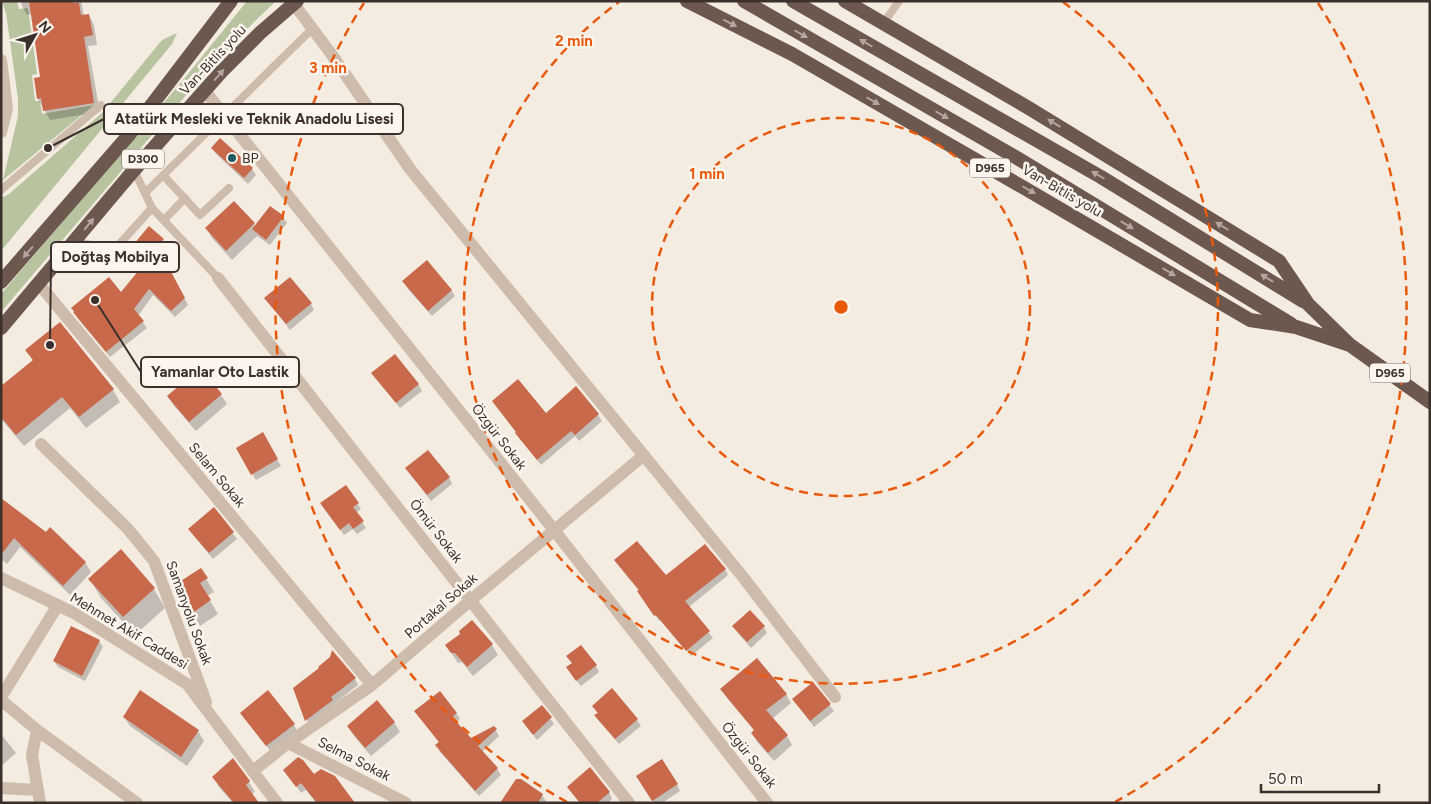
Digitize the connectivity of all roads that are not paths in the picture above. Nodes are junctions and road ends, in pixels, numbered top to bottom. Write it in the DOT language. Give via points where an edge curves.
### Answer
graph roads {
  1 [pos="231,1"];
  2 [pos="686,1"];
  3 [pos="744,1"];
  4 [pos="793,1"];
  5 [pos="845,1"];
  6 [pos="899,1"];
  7 [pos="296,2"];
  8 [pos="883,24"];
  9 [pos="313,28"];
  10 [pos="1,60"];
  11 [pos="205,90"];
  12 [pos="101,105"];
  13 [pos="224,114"];
  14 [pos="1,132"];
  15 [pos="134,170"];
  16 [pos="163,175"];
  17 [pos="229,188"];
  18 [pos="1,190"];
  19 [pos="145,193"];
  20 [pos="185,198"];
  21 [pos="152,208"];
  22 [pos="164,220"];
  23 [pos="75,242"];
  24 [pos="218,278"];
  25 [pos="1,282"];
  26 [pos="39,284"];
  27 [pos="1308,304"];
  28 [pos="1296,327"];
  29 [pos="1,328"];
  30 [pos="1350,345"];
  31 [pos="1430,402"];
  32 [pos="41,444"];
  33 [pos="644,455"];
  34 [pos="554,530"];
  35 [pos="1,578"];
  36 [pos="471,600"];
  37 [pos="58,606"];
  38 [pos="372,685"];
  39 [pos="835,697"];
  40 [pos="1,699"];
  41 [pos="211,716"];
  42 [pos="37,730"];
  43 [pos="288,743"];
  44 [pos="253,771"];
  45 [pos="1,788"];
  46 [pos="39,796"];
  47 [pos="137,803"];
  48 [pos="277,803"];
  49 [pos="406,803"];
  50 [pos="629,803"];
  51 [pos="767,803"];
  1 -- 25 [label="highway, D300, one-way" via="128,136"];
  2 -- 28 [label="highway, Van-Bitlis yolu / D965, one-way" via="792,54 1250,320"];
  3 -- 28 [label="highway, one-way" via="1017,158"];
  27 -- 4 [label="highway, one-way" via="1101,177"];
  5 -- 8 [label="highway, Van-Bitlis yolu"];
  6 -- 8 [label="lane"];
  7 -- 9 [label="street"];
  11 -- 7 [label="highway, Van-Bitlis yolu / D300, one-way" via="260,33"];
  27 -- 8 [label="highway, Van-Bitlis yolu, one-way" via="1279,261"];
  9 -- 13 [label="lane"];
  9 -- 33 [label="street" via="410,169"];
  10 -- 14 [label="street" via="7,109"];
  11 -- 13 [label="street, Özgür Sokak"];
  11 -- 15 [label="highway, Van-Bitlis yolu / D300"];
  12 -- 18 [label="lane"];
  13 -- 16 [label="lane"];
  13 -- 34 [label="street, Özgür Sokak"];
  15 -- 19 [label="lane"];
  23 -- 15 [label="highway, Van-Bitlis yolu / D300, one-way"];
  16 -- 19 [label="lane"];
  16 -- 20 [label="lane"];
  17 -- 20 [label="lane" via="200,215"];
  19 -- 21 [label="lane"];
  20 -- 22 [label="lane"];
  21 -- 22 [label="lane"];
  21 -- 23 [label="lane" via="114,249"];
  22 -- 24 [label="lane"];
  23 -- 26 [label="highway, Van-Bitlis yolu / D300"];
  24 -- 36 [label="street, Ömür Sokak"];
  26 -- 29 [label="highway, Van-Bitlis yolu / D300"];
  26 -- 38 [label="street, Selam Sokak"];
  27 -- 30 [label="highway, Van-Bitlis yolu / D965"];
  28 -- 30 [label="highway, Van-Bitlis yolu / D965"];
  30 -- 31 [label="highway, Van-Bitlis yolu / D965"];
  32 -- 41 [label="street, Samanyolu Sokak" via="128,529 154,561"];
  33 -- 34 [label="street, Portakal Sokak"];
  33 -- 39 [label="street"];
  34 -- 36 [label="street, Portakal Sokak"];
  34 -- 51 [label="street, Özgür Sokak"];
  35 -- 37 [label="street, Mehmet Akif Caddesi"];
  36 -- 38 [label="street, Portakal Sokak"];
  36 -- 50 [label="street, Ömür Sokak"];
  37 -- 40 [label="street"];
  37 -- 41 [label="street, Mehmet Akif Caddesi" via="187,684"];
  38 -- 43 [label="street, Portakal Sokak"];
  40 -- 42 [label="street"];
  41 -- 44 [label="street, Mehmet Akif Caddesi"];
  42 -- 46 [label="street" via="32,755"];
  42 -- 47 [label="street"];
  43 -- 44 [label="street, Portakal Sokak"];
  43 -- 49 [label="street, Selma Sokak"];
  44 -- 48 [label="street, Mehmet Akif Caddesi"];
  45 -- 46 [label="street"];
}
